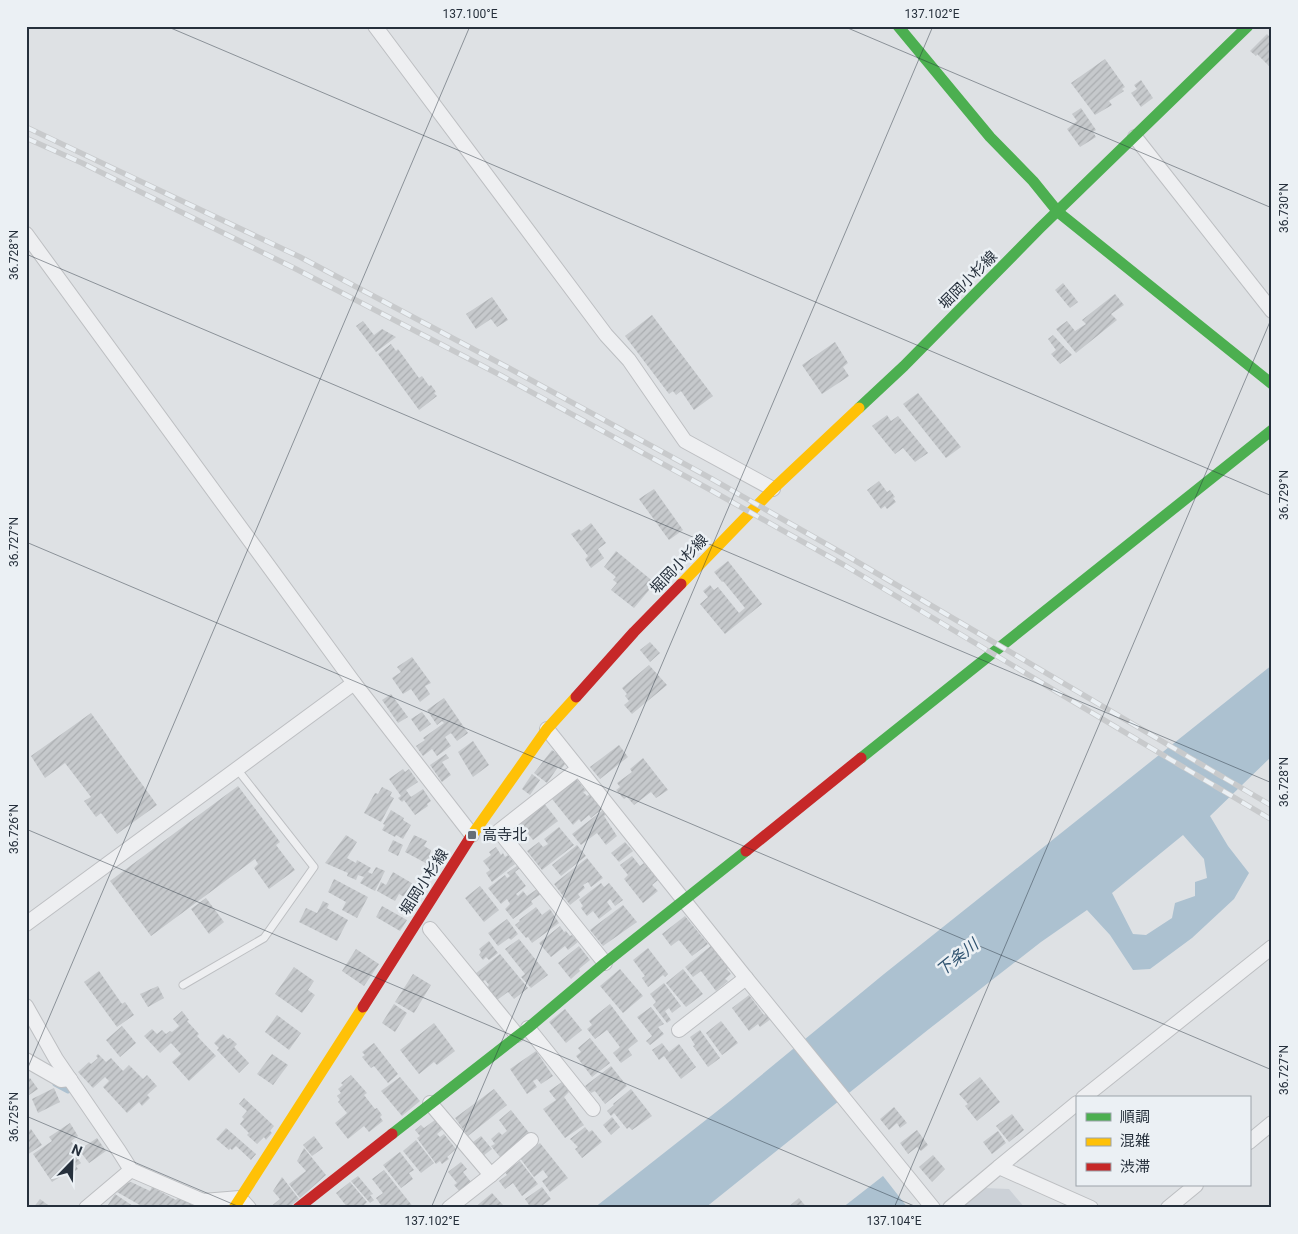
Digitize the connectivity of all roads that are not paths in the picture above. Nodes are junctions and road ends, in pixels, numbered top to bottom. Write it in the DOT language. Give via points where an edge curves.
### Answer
graph roads {
  1 [pos="375,26"];
  2 [pos="898,26"];
  3 [pos="1248,26"];
  4 [pos="1135,137"];
  5 [pos="1058,212"];
  6 [pos="26,234"];
  7 [pos="1272,311"];
  8 [pos="1272,384"];
  9 [pos="1272,430"];
  10 [pos="773,489"];
  11 [pos="354,683"];
  12 [pos="547,729"];
  13 [pos="237,769"];
  14 [pos="578,769"];
  15 [pos="472,835"];
  16 [pos="684,900"];
  17 [pos="26,924"];
  18 [pos="430,929"];
  19 [pos="1272,947"];
  20 [pos="605,963"];
  21 [pos="746,978"];
  22 [pos="183,985"];
  23 [pos="26,1006"];
  24 [pos="679,1030"];
  25 [pos="522,1032"];
  26 [pos="26,1060"];
  27 [pos="70,1079"];
  28 [pos="1086,1096"];
  29 [pos="430,1103"];
  30 [pos="1076,1104"];
  31 [pos="593,1109"];
  32 [pos="1272,1123"];
  33 [pos="531,1140"];
  34 [pos="1250,1141"];
  35 [pos="999,1167"];
  36 [pos="131,1170"];
  37 [pos="491,1175"];
  38 [pos="1195,1186"];
  39 [pos="241,1205"];
  40 [pos="86,1208"];
  41 [pos="298,1208"];
  42 [pos="450,1208"];
  43 [pos="933,1208"];
  44 [pos="950,1208"];
  45 [pos="1092,1208"];
  46 [pos="1168,1208"];
  1 -- 10 [label="street" via="606,335 629,360 685,441"];
  2 -- 5 [label="street" via="990,138 1033,181"];
  3 -- 4 [label="street, 堀岡小杉線"];
  4 -- 5 [label="street, 堀岡小杉線"];
  4 -- 7 [label="street"];
  5 -- 8 [label="street"];
  5 -- 10 [label="street, 堀岡小杉線" via="904,366"];
  6 -- 11 [label="street"];
  9 -- 16 [label="street"];
  10 -- 12 [label="street, 堀岡小杉線" via="634,632"];
  11 -- 13 [label="street"];
  11 -- 15 [label="street"];
  12 -- 14 [label="street"];
  12 -- 15 [label="street, 堀岡小杉線"];
  13 -- 17 [label="street"];
  13 -- 22 [label="lane" via="314,867 264,938"];
  14 -- 16 [label="street"];
  14 -- 20 [label="street" via="499,831"];
  15 -- 39 [label="street, 堀岡小杉線"];
  16 -- 20 [label="street"];
  16 -- 21 [label="street"];
  18 -- 25 [label="street"];
  19 -- 28 [label="street"];
  20 -- 25 [label="street"];
  21 -- 24 [label="street"];
  21 -- 43 [label="street"];
  23 -- 27 [label="street"];
  25 -- 29 [label="street"];
  25 -- 31 [label="street"];
  26 -- 27 [label="street" via="61,1080"];
  27 -- 36 [label="street"];
  29 -- 37 [label="street"];
  29 -- 41 [label="street"];
  30 -- 35 [label="street"];
  32 -- 34 [label="street"];
  33 -- 37 [label="street"];
  35 -- 44 [label="street"];
  35 -- 45 [label="street"];
  36 -- 39 [label="street" via="204,1201"];
  36 -- 40 [label="street"];
  37 -- 42 [label="street"];
  38 -- 46 [label="street"];
}
